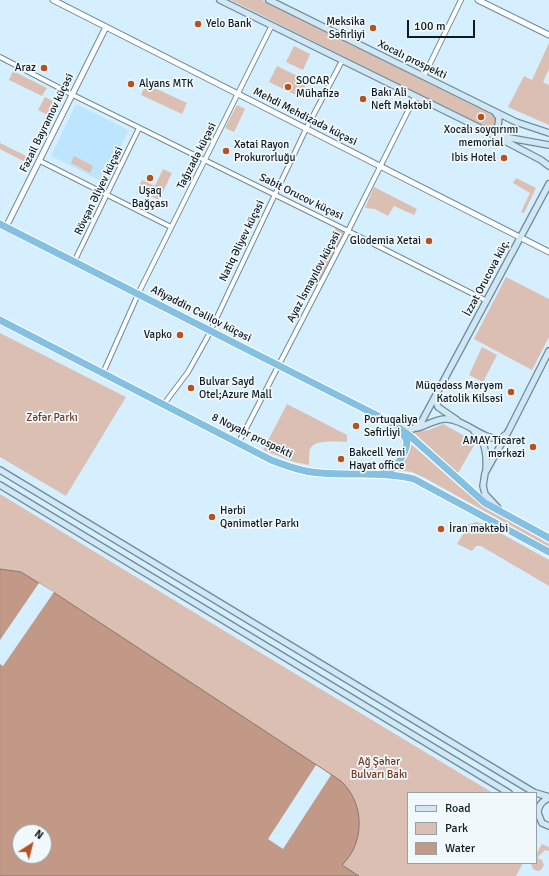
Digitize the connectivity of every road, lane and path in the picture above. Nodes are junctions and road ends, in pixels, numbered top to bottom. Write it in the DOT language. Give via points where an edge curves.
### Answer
graph roads {
  1 [pos="53,0"];
  2 [pos="220,0"];
  3 [pos="269,0"];
  4 [pos="461,0"];
  5 [pos="478,0"];
  6 [pos="272,26"];
  7 [pos="106,27"];
  8 [pos="549,35"];
  9 [pos="0,57"];
  10 [pos="342,61"];
  11 [pos="424,76"];
  12 [pos="238,94"];
  13 [pos="73,95"];
  14 [pos="415,97"];
  15 [pos="492,110"];
  16 [pos="140,128"];
  17 [pos="306,129"];
  18 [pos="482,129"];
  19 [pos="549,134"];
  20 [pos="549,145"];
  21 [pos="206,160"];
  22 [pos="40,161"];
  23 [pos="380,166"];
  24 [pos="549,166"];
  25 [pos="549,184"];
  26 [pos="107,194"];
  27 [pos="275,194"];
  28 [pos="3,226"];
  29 [pos="172,227"];
  30 [pos="348,231"];
  31 [pos="520,237"];
  32 [pos="549,252"];
  33 [pos="74,262"];
  34 [pos="138,295"];
  35 [pos="487,301"];
  36 [pos="0,320"];
  37 [pos="210,331"];
  38 [pos="549,351"];
  39 [pos="278,366"];
  40 [pos="104,372"];
  41 [pos="438,391"];
  42 [pos="164,404"];
  43 [pos="392,423"];
  44 [pos="466,426"];
  45 [pos="414,429"];
  46 [pos="509,430"];
  47 [pos="238,444"];
  48 [pos="0,470"];
  49 [pos="486,473"];
  50 [pos="373,475"];
  51 [pos="0,485"];
  52 [pos="504,513"];
  53 [pos="549,538"];
  54 [pos="549,552"];
  55 [pos="507,792"];
  56 [pos="534,792"];
  57 [pos="537,793"];
  58 [pos="549,798"];
  59 [pos="537,816"];
  60 [pos="549,826"];
  1 -- 7 [label="street, Mehdi Mehdizadə küçəsi"];
  2 -- 6 [label="main road"];
  3 -- 11 [label="main road, Xocalı prospekti"];
  4 -- 11 [label="street"];
  5 -- 8 [label="street"];
  6 -- 10 [label="main road"];
  6 -- 12 [label="street, Tağızadə küçəsi"];
  7 -- 12 [label="street, Mehdi Mehdizadə küçəsi"];
  7 -- 13 [label="street, Fəzail Bayramov küçəsi"];
  9 -- 13 [label="street, Sabit Orucov küçəsi"];
  10 -- 14 [label="main road"];
  10 -- 17 [label="street, Natiq Əliyev küçəsi"];
  11 -- 15 [label="main road, Xocalı prospekti"];
  12 -- 17 [label="street, Mehdi Mehdizadə küçəsi"];
  12 -- 21 [label="street, Tağızadə küçəsi"];
  13 -- 16 [label="street, Sabit Orucov küçəsi"];
  13 -- 22 [label="street, Fəzail Bayramov küçəsi"];
  14 -- 18 [label="main road"];
  14 -- 23 [label="street, Ayaz İsmayılov küçəsi"];
  15 -- 18 [label="main road" via="499,118 498,126 493,131"];
  15 -- 19 [label="main road, Xocalı prospekti" via="527,127"];
  16 -- 21 [label="street, Sabit Orucov küçəsi"];
  16 -- 26 [label="street, Rövşən Əliyev küçəsi"];
  17 -- 23 [label="street, Mehdi Mehdizadə küçəsi"];
  17 -- 27 [label="street, Natiq Əliyev küçəsi"];
  18 -- 20 [label="main road" via="506,138"];
  18 -- 24 [label="main road"];
  21 -- 27 [label="street, Sabit Orucov küçəsi"];
  21 -- 29 [label="street, Tağızadə küçəsi"];
  22 -- 26 [label="street"];
  22 -- 28 [label="street, Fəzail Bayramov küçəsi"];
  23 -- 30 [label="street, Ayaz İsmayılov küçəsi"];
  23 -- 31 [label="street, Mehdi Mehdizadə küçəsi"];
  25 -- 31 [label="main road, İzzət Orucova küç."];
  26 -- 29 [label="street"];
  26 -- 33 [label="street, Rövşən Əliyev küçəsi"];
  27 -- 30 [label="street, Sabit Orucov küçəsi"];
  27 -- 37 [label="street, Natiq Əliyev küçəsi"];
  28 -- 33 [label="highway, Afiyəddin Cəlilov küçəsi"];
  29 -- 34 [label="street, Tağızadə küçəsi"];
  30 -- 35 [label="street, Sabit Orucov küçəsi"];
  30 -- 39 [label="street, Ayaz İsmayılov küçəsi"];
  31 -- 32 [label="street, Mehdi Mehdizadə küçəsi"];
  31 -- 35 [label="main road, İzzət Orucova küç."];
  33 -- 34 [label="highway, Afiyəddin Cəlilov küçəsi"];
  34 -- 37 [label="highway, Afiyəddin Cəlilov küçəsi"];
  34 -- 40 [label="street"];
  35 -- 41 [label="main road, İzzət Orucova küç."];
  36 -- 40 [label="highway, 8 Noyabr prospekti"];
  37 -- 39 [label="highway, Afiyəddin Cəlilov küçəsi"];
  37 -- 42 [label="street, Natiq Əliyev küçəsi" via="188,372"];
  38 -- 46 [label="main road"];
  39 -- 43 [label="highway, Afiyəddin Cəlilov küçəsi"];
  39 -- 47 [label="street, Ayaz İsmayılov küçəsi"];
  40 -- 42 [label="highway, 8 Noyabr prospekti"];
  41 -- 44 [label="main road" via="438,407"];
  41 -- 45 [label="main road, İzzət Orucova küç." via="422,421"];
  42 -- 47 [label="highway, 8 Noyabr prospekti"];
  43 -- 45 [label="main road"];
  43 -- 50 [label="highway" via="406,438 406,448 393,469"];
  43 -- 52 [label="highway" via="476,496"];
  44 -- 45 [label="main road" via="446,419"];
  44 -- 46 [label="main road" via="497,439"];
  44 -- 49 [label="main road" via="482,441 486,452"];
  46 -- 49 [label="main road"];
  47 -- 50 [label="highway, 8 Noyabr prospekti" via="270,460 302,471"];
  48 -- 56 [label="main road"];
  49 -- 52 [label="main road" via="483,486 485,494"];
  50 -- 54 [label="highway, 8 Noyabr prospekti" via="409,478 422,483"];
  51 -- 55 [label="main road"];
  52 -- 53 [label="highway"];
  57 -- 58 [label="main road"];
  58 -- 59 [label="main road" via="540,805"];
  59 -- 60 [label="main road" via="542,823"];
}
